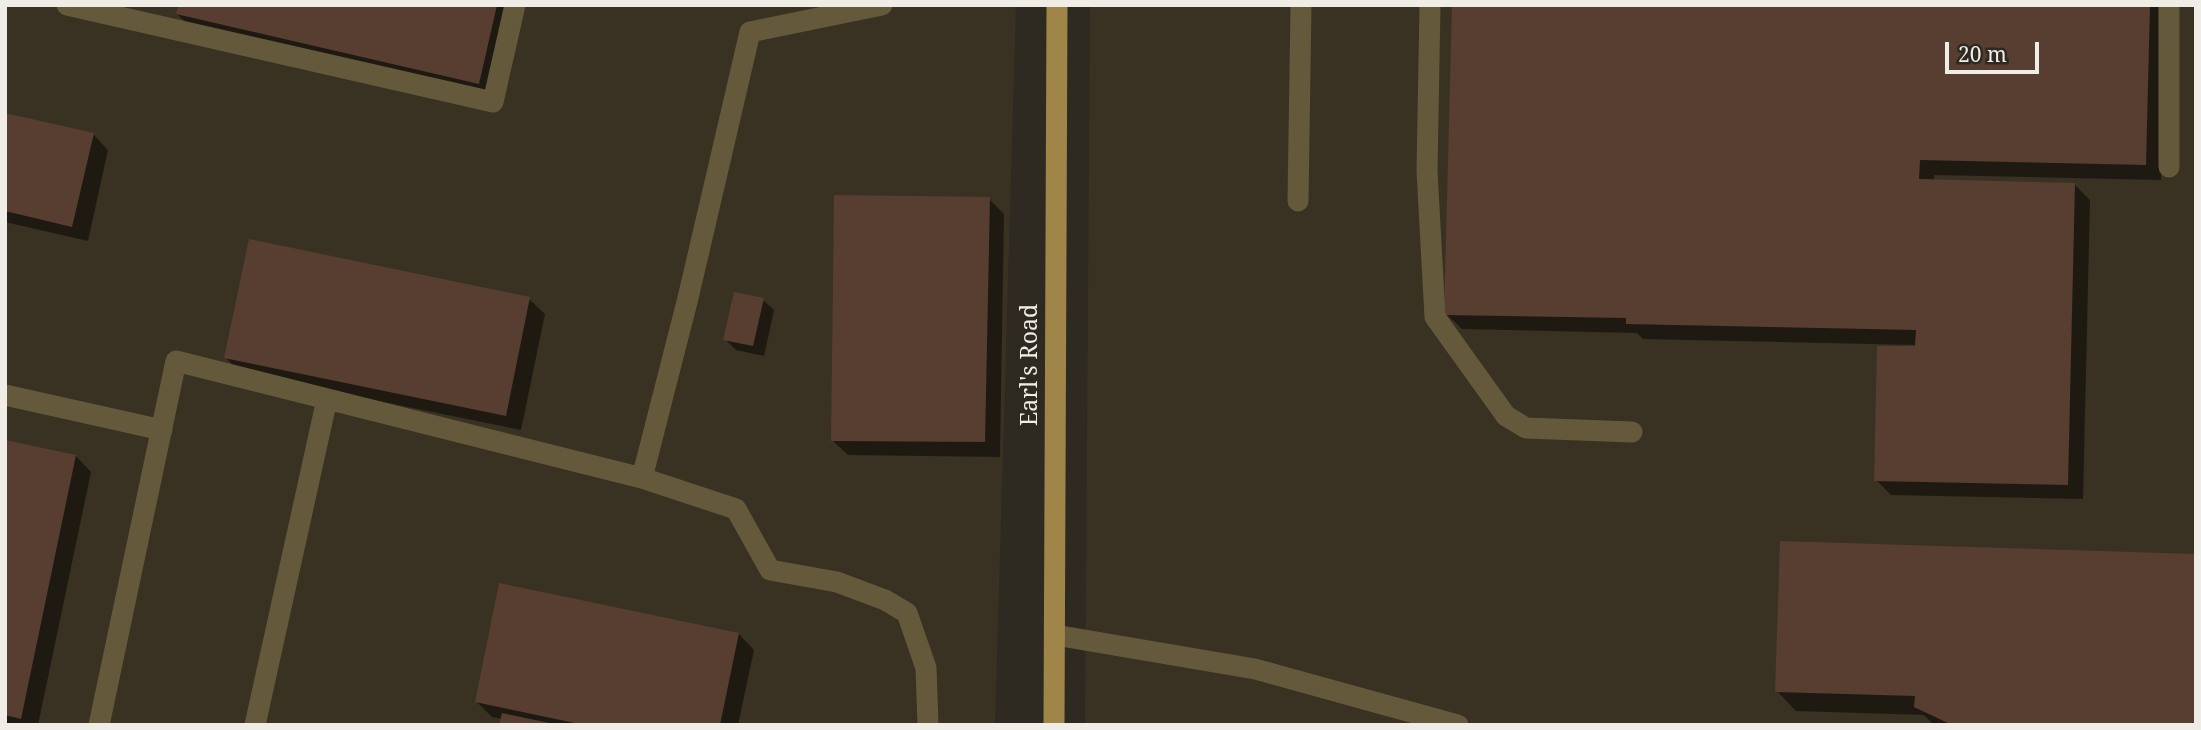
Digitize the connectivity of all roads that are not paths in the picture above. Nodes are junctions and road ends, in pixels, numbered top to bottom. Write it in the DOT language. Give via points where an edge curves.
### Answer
graph roads {
  1 [pos="515,5"];
  2 [pos="882,5"];
  3 [pos="1057,5"];
  4 [pos="1301,5"];
  5 [pos="1430,5"];
  6 [pos="2169,5"];
  7 [pos="80,7"];
  8 [pos="2169,167"];
  9 [pos="1298,201"];
  10 [pos="5,395"];
  11 [pos="327,399"];
  12 [pos="162,430"];
  13 [pos="1632,432"];
  14 [pos="642,478"];
  15 [pos="1055,635"];
  16 [pos="99,725"];
  17 [pos="256,725"];
  18 [pos="928,725"];
  19 [pos="1054,725"];
  20 [pos="1458,725"];
  1 -- 7 [label="lane" via="493,102"];
  2 -- 14 [label="lane" via="750,32"];
  3 -- 15 [label="main road, Earl's Road"];
  4 -- 9 [label="lane"];
  5 -- 13 [label="lane" via="1427,171 1436,317 1506,416 1526,428"];
  6 -- 8 [label="lane"];
  10 -- 12 [label="lane"];
  11 -- 12 [label="lane" via="176,361"];
  11 -- 14 [label="lane"];
  11 -- 17 [label="lane"];
  12 -- 16 [label="lane"];
  14 -- 18 [label="lane" via="736,509 770,570 836,582 885,600 907,614 926,668"];
  15 -- 19 [label="main road, Earl's Road"];
  15 -- 20 [label="lane" via="1255,669"];
}
